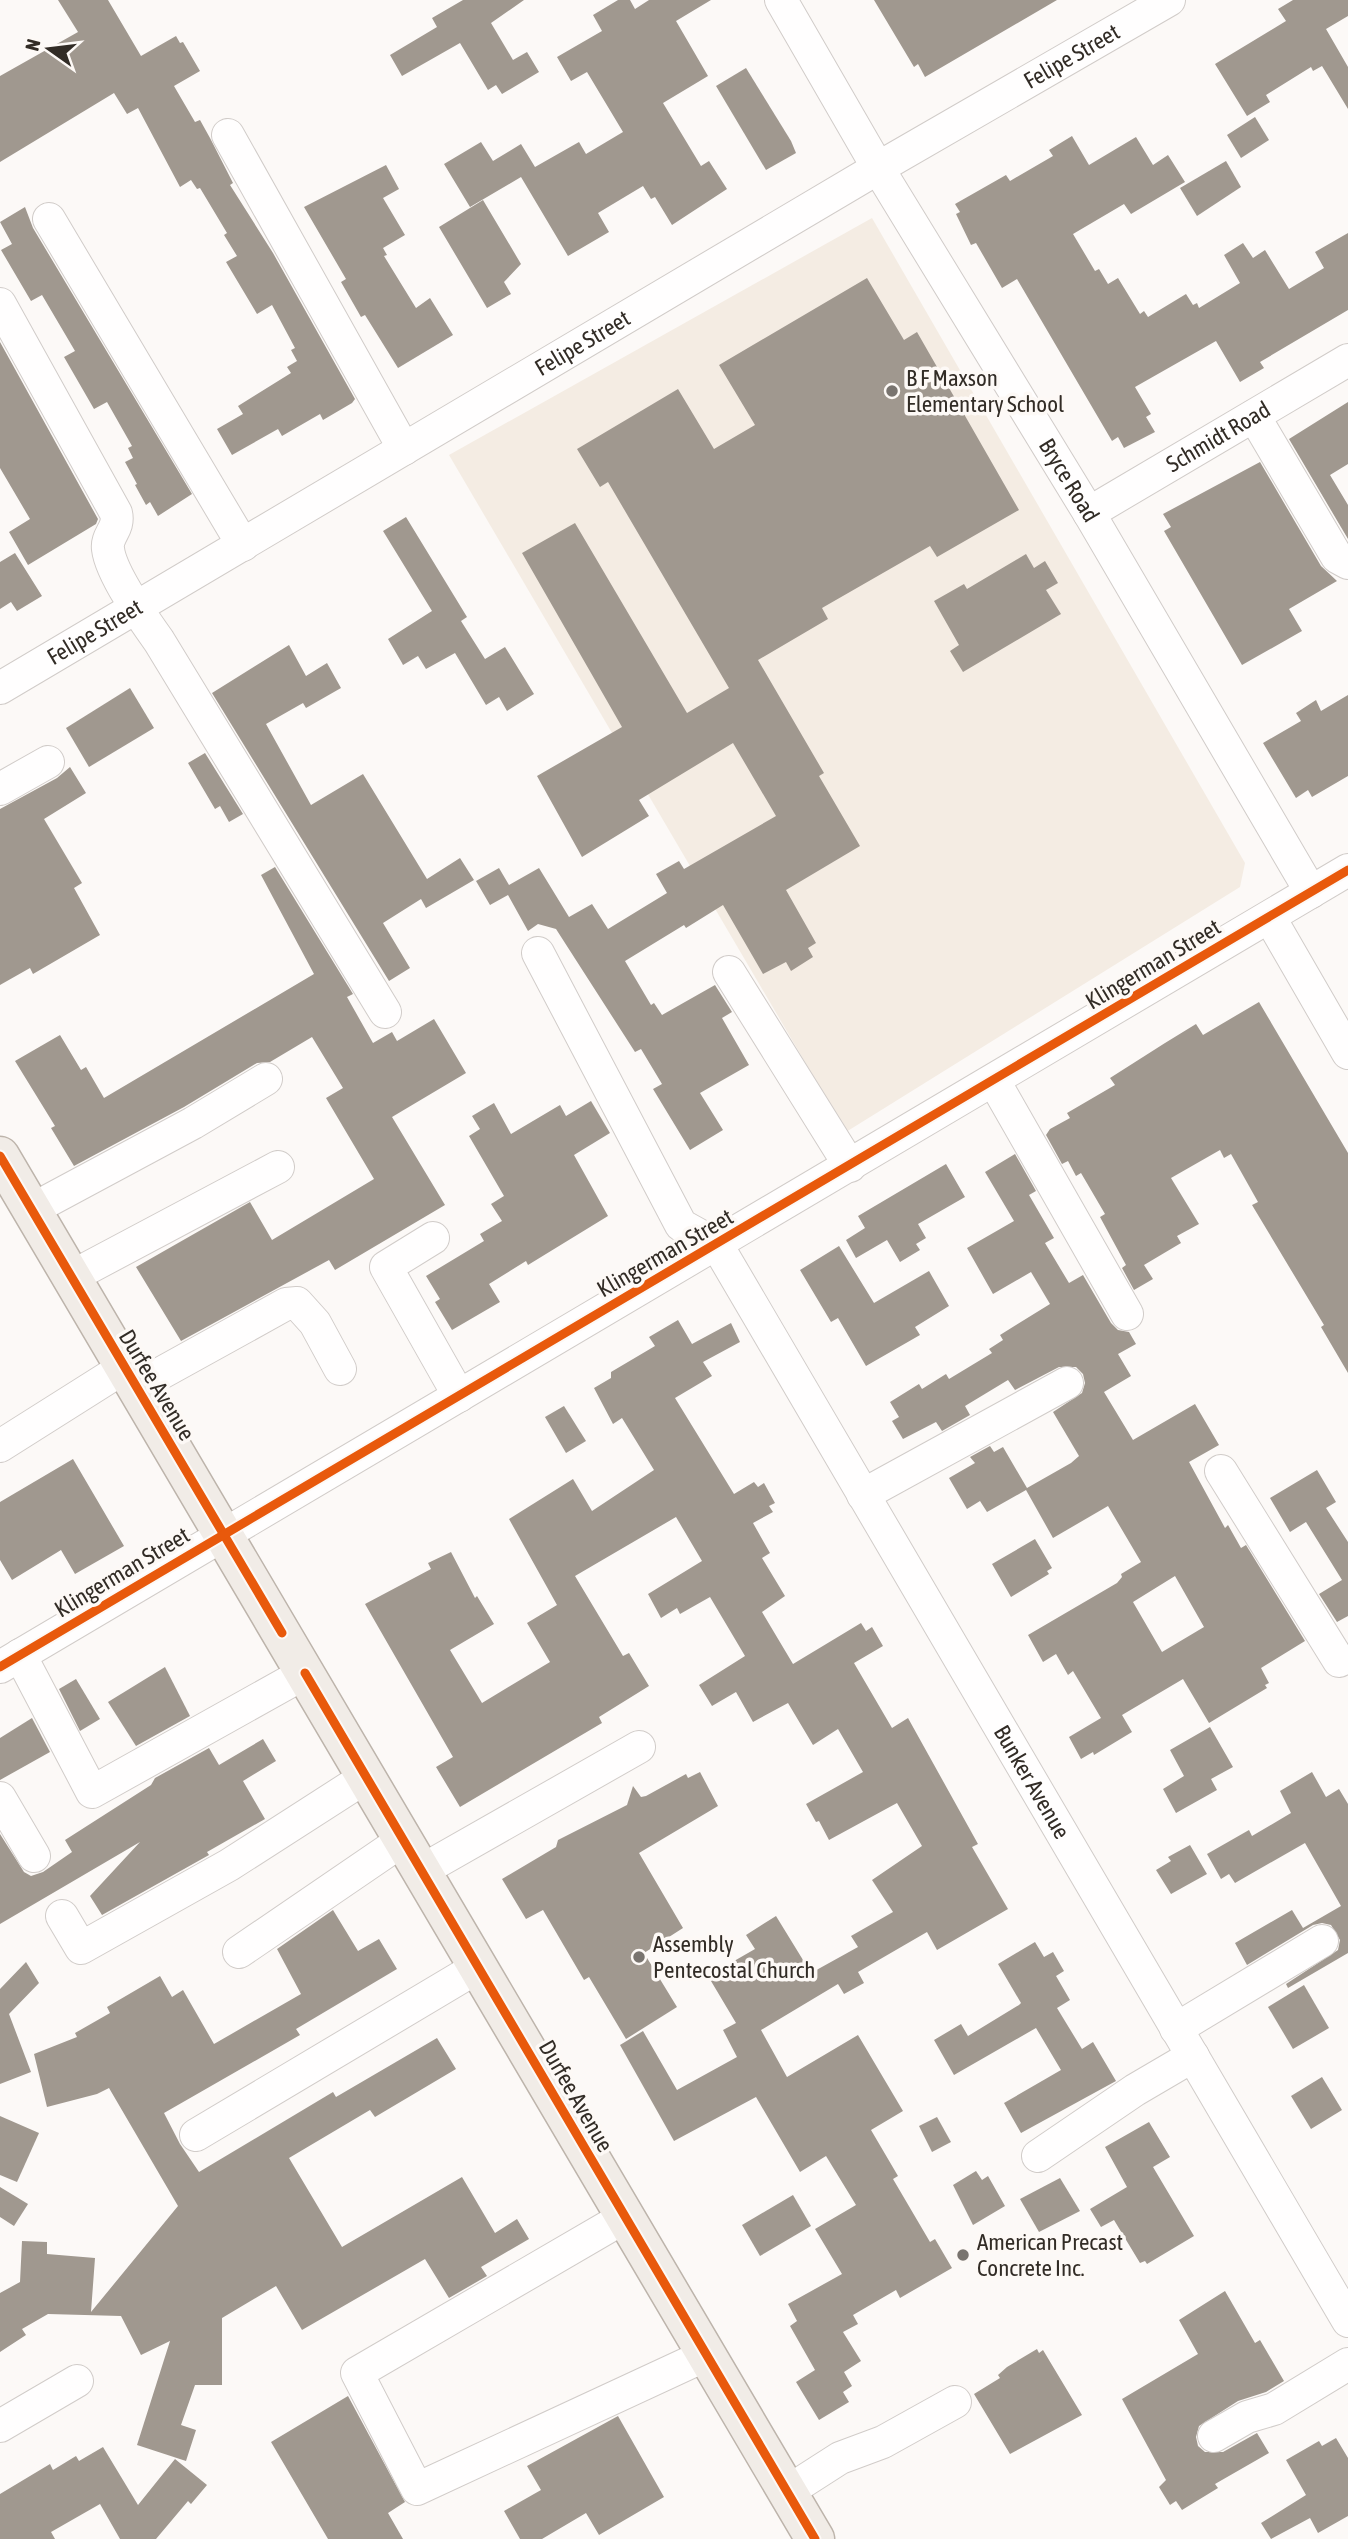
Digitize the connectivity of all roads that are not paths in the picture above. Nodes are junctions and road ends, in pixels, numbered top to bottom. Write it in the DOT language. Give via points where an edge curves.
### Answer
graph roads {
  1 [pos="781,0"];
  2 [pos="1169,0"];
  3 [pos="228,135"];
  4 [pos="878,168"];
  5 [pos="49,219"];
  6 [pos="0,304"];
  7 [pos="1348,360"];
  8 [pos="1254,416"];
  9 [pos="404,449"];
  10 [pos="1089,513"];
  11 [pos="243,545"];
  12 [pos="1348,563"];
  13 [pos="135,608"];
  14 [pos="0,688"];
  15 [pos="48,762"];
  16 [pos="0,789"];
  17 [pos="1348,870"];
  18 [pos="1311,892"];
  19 [pos="1270,918"];
  20 [pos="538,953"];
  21 [pos="729,972"];
  22 [pos="385,1012"];
  23 [pos="1348,1053"];
  24 [pos="266,1079"];
  25 [pos="994,1081"];
  26 [pos="0,1156"];
  27 [pos="849,1166"];
  28 [pos="278,1167"];
  29 [pos="32,1210"];
  30 [pos="433,1238"];
  31 [pos="717,1245"];
  32 [pos="71,1277"];
  33 [pos="1127,1314"];
  34 [pos="340,1369"];
  35 [pos="130,1377"];
  36 [pos="1067,1383"];
  37 [pos="460,1396"];
  38 [pos="0,1446"];
  39 [pos="1221,1471"];
  40 [pos="863,1495"];
  41 [pos="223,1534"];
  42 [pos="10,1661"];
  43 [pos="1339,1661"];
  44 [pos="305,1673"];
  45 [pos="639,1747"];
  46 [pos="366,1777"];
  47 [pos="0,1798"];
  48 [pos="412,1855"];
  49 [pos="34,1856"];
  50 [pos="62,1916"];
  51 [pos="1322,1941"];
  52 [pos="239,1952"];
  53 [pos="478,1967"];
  54 [pos="1176,2029"];
  55 [pos="1192,2056"];
  56 [pos="197,2135"];
  57 [pos="1038,2156"];
  58 [pos="625,2217"];
  59 [pos="1348,2321"];
  60 [pos="706,2355"];
  61 [pos="1348,2364"];
  62 [pos="77,2381"];
  63 [pos="955,2402"];
  64 [pos="0,2426"];
  65 [pos="1214,2436"];
  66 [pos="787,2492"];
  67 [pos="815,2539"];
  1 -- 4 [label="street, Bryce Road"];
  2 -- 4 [label="street, Felipe Street"];
  3 -- 9 [label="street"];
  4 -- 9 [label="street, Felipe Street"];
  4 -- 10 [label="street, Bryce Road"];
  5 -- 11 [label="street"];
  6 -- 13 [label="street" via="116,513 118,526 109,540 108,553"];
  7 -- 8 [label="street, Schmidt Road"];
  8 -- 10 [label="street, Schmidt Road"];
  8 -- 12 [label="street" via="1337,558"];
  9 -- 11 [label="street, Felipe Street"];
  10 -- 18 [label="street, Bryce Road"];
  11 -- 13 [label="street, Felipe Street"];
  13 -- 14 [label="street, Felipe Street"];
  13 -- 22 [label="street"];
  15 -- 16 [label="street"];
  17 -- 18 [label="street, Klingerman Street"];
  18 -- 19 [label="street, Klingerman Street"];
  19 -- 23 [label="street"];
  19 -- 25 [label="street, Klingerman Street"];
  20 -- 31 [label="street" via="681,1225"];
  21 -- 27 [label="street"];
  24 -- 29 [label="street"];
  25 -- 27 [label="street, Klingerman Street"];
  25 -- 33 [label="street"];
  26 -- 29 [label="main road, Durfee Avenue"];
  27 -- 31 [label="street, Klingerman Street"];
  28 -- 32 [label="street"];
  29 -- 32 [label="main road, Durfee Avenue"];
  30 -- 37 [label="street" via="386,1267"];
  31 -- 37 [label="street, Klingerman Street"];
  31 -- 40 [label="street, Bunker Avenue"];
  32 -- 35 [label="main road, Durfee Avenue"];
  34 -- 35 [label="street" via="298,1303 286,1304"];
  35 -- 38 [label="street"];
  35 -- 41 [label="main road, Durfee Avenue"];
  36 -- 40 [label="street"];
  37 -- 41 [label="street, Klingerman Street"];
  39 -- 43 [label="street"];
  40 -- 54 [label="street, Bunker Avenue"];
  41 -- 42 [label="street, Klingerman Street"];
  41 -- 44 [label="main road, Durfee Avenue"];
  42 -- 44 [label="street" via="92,1792"];
  44 -- 46 [label="main road, Durfee Avenue"];
  45 -- 48 [label="street"];
  46 -- 48 [label="main road, Durfee Avenue"];
  46 -- 50 [label="street" via="229,1865 81,1948"];
  47 -- 49 [label="street"];
  48 -- 52 [label="street"];
  48 -- 53 [label="main road, Durfee Avenue"];
  51 -- 54 [label="street"];
  53 -- 56 [label="street"];
  53 -- 58 [label="main road, Durfee Avenue"];
  54 -- 55 [label="street, Bunker Avenue"];
  55 -- 57 [label="street"];
  55 -- 59 [label="street, Bunker Avenue"];
  58 -- 60 [label="main road, Durfee Avenue"];
  58 -- 60 [label="street" via="357,2373 417,2489"];
  60 -- 66 [label="main road, Durfee Avenue"];
  61 -- 65 [label="street" via="1275,2409 1247,2417"];
  62 -- 64 [label="street"];
  63 -- 66 [label="street" via="883,2442 840,2458"];
  66 -- 67 [label="main road, Durfee Avenue"];
}
